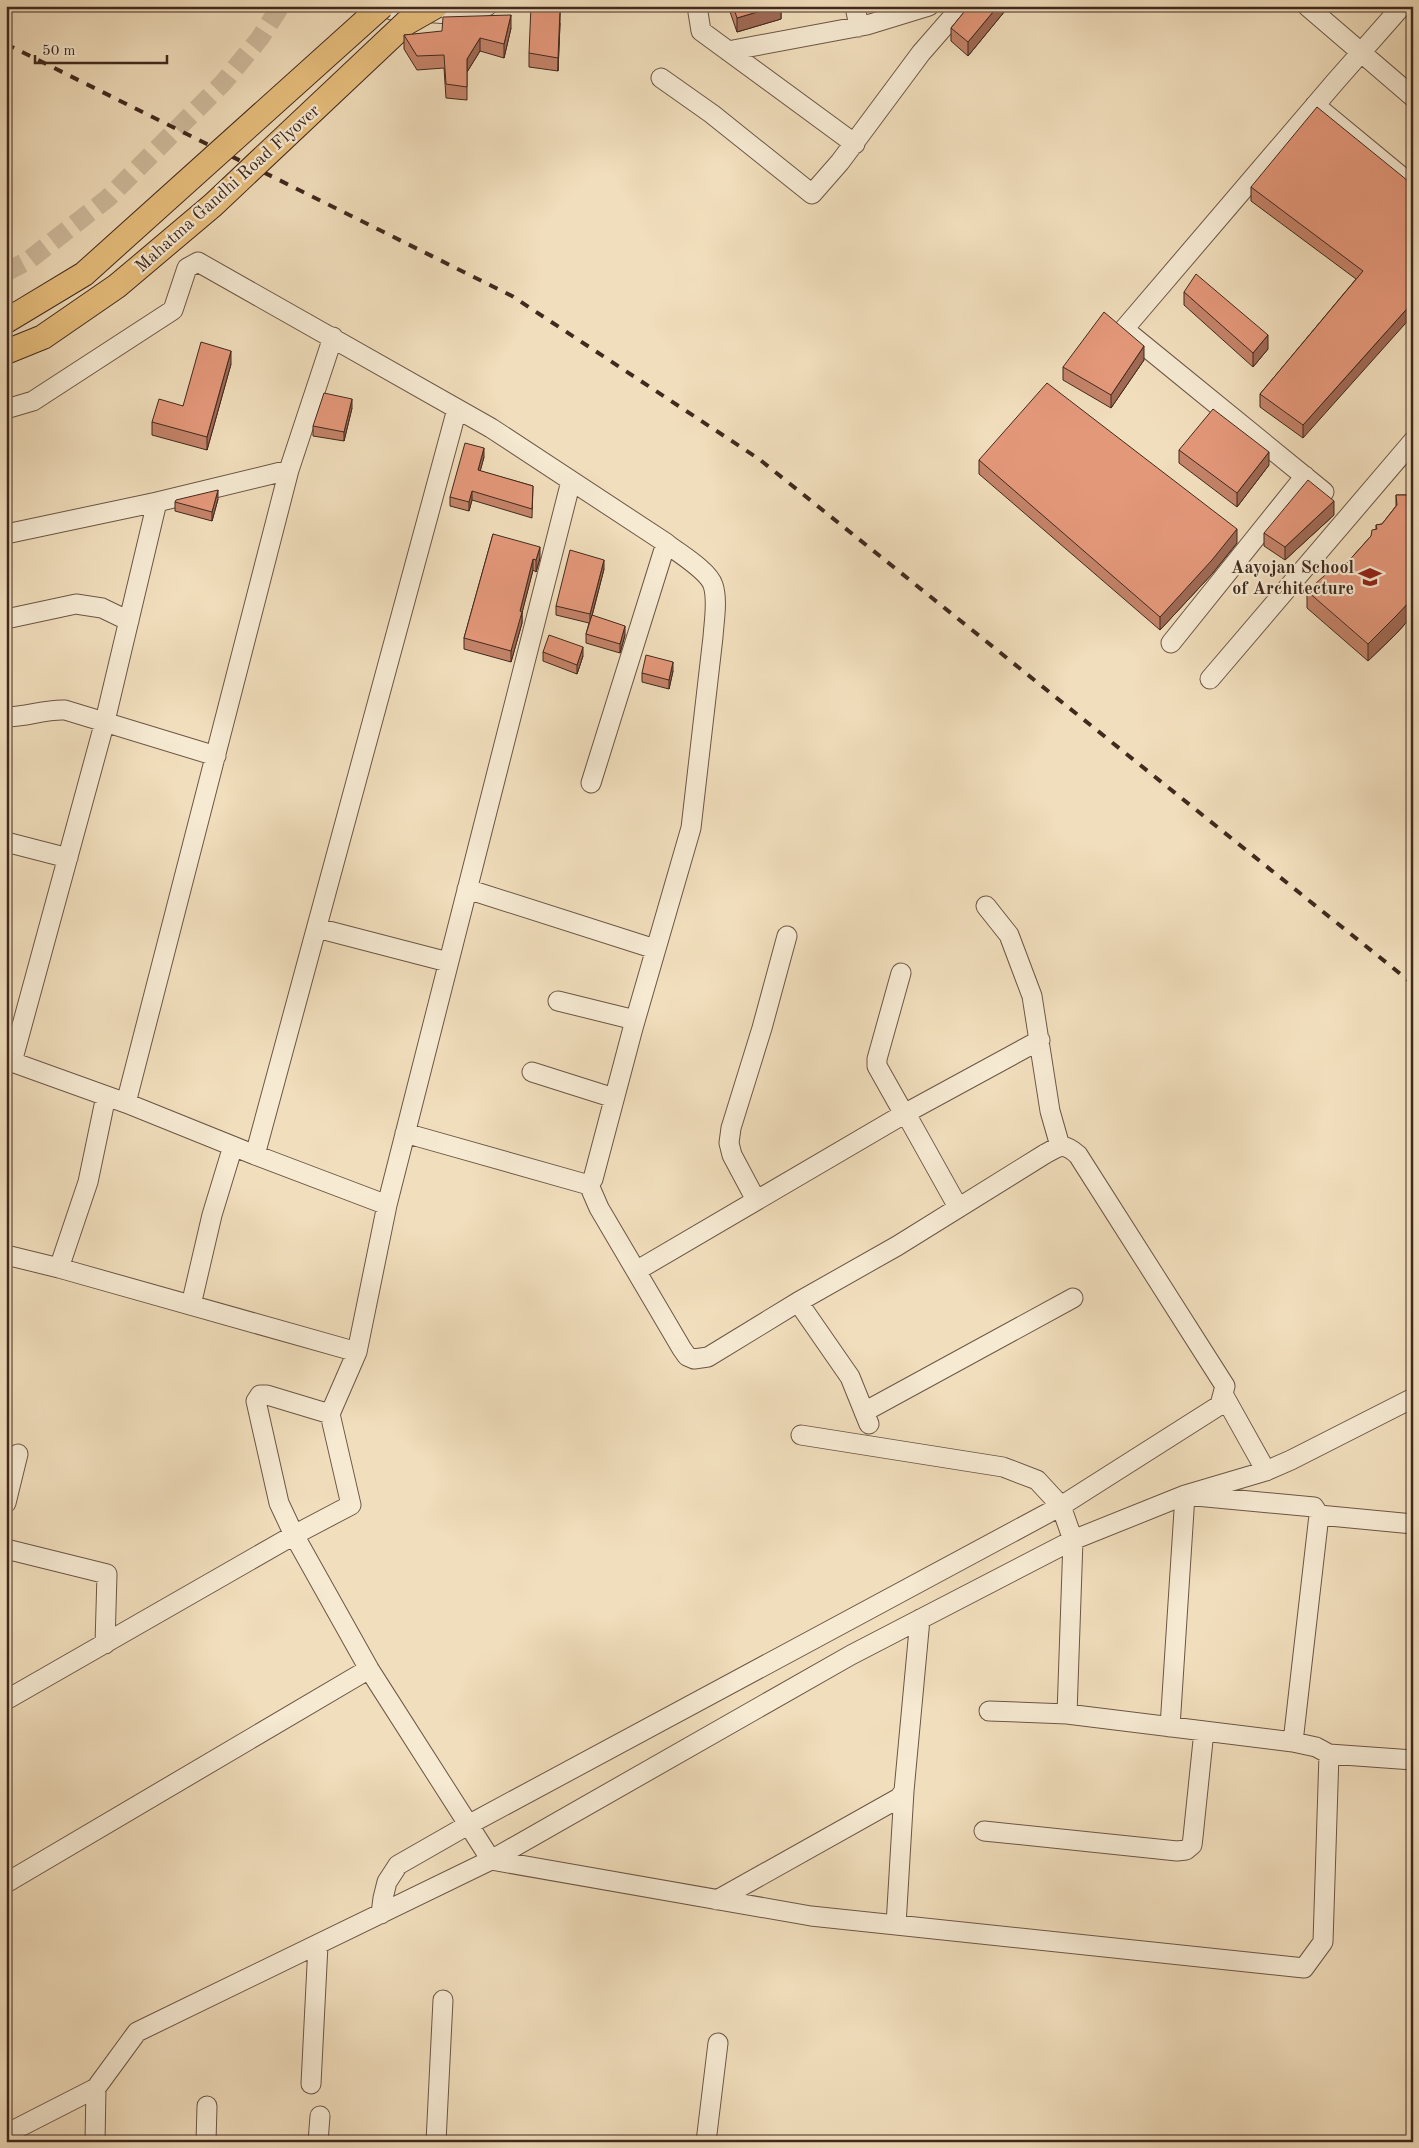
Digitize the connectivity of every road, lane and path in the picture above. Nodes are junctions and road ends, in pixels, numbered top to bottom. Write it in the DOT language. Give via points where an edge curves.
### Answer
graph roads {
  1 [pos="381,6"];
  2 [pos="436,6"];
  3 [pos="487,6"];
  4 [pos="697,6"];
  5 [pos="855,6"];
  6 [pos="929,6"];
  7 [pos="962,6"];
  8 [pos="1307,6"];
  9 [pos="1402,6"];
  10 [pos="859,27"];
  11 [pos="728,51"];
  12 [pos="1360,52"];
  13 [pos="661,78"];
  14 [pos="1413,97"];
  15 [pos="1315,105"];
  16 [pos="855,144"];
  17 [pos="1413,186"];
  18 [pos="6,321"];
  19 [pos="332,337"];
  20 [pos="6,352"];
  21 [pos="6,409"];
  22 [pos="457,409"];
  23 [pos="1413,440"];
  24 [pos="289,470"];
  25 [pos="1304,476"];
  26 [pos="571,481"];
  27 [pos="1324,492"];
  28 [pos="157,502"];
  29 [pos="6,534"];
  30 [pos="666,543"];
  31 [pos="6,619"];
  32 [pos="129,621"];
  33 [pos="1171,643"];
  34 [pos="1210,679"];
  35 [pos="6,717"];
  36 [pos="105,721"];
  37 [pos="216,756"];
  38 [pos="591,783"];
  39 [pos="6,842"];
  40 [pos="68,858"];
  41 [pos="467,889"];
  42 [pos="986,906"];
  43 [pos="317,928"];
  44 [pos="787,936"];
  45 [pos="655,949"];
  46 [pos="448,962"];
  47 [pos="902,973"];
  48 [pos="558,1001"];
  49 [pos="635,1020"];
  50 [pos="1040,1040"];
  51 [pos="8,1066"];
  52 [pos="532,1072"];
  53 [pos="106,1096"];
  54 [pos="614,1098"];
  55 [pos="126,1103"];
  56 [pos="904,1114"];
  57 [pos="405,1133"];
  58 [pos="232,1146"];
  59 [pos="1060,1146"];
  60 [pos="255,1155"];
  61 [pos="589,1185"];
  62 [pos="756,1200"];
  63 [pos="387,1205"];
  64 [pos="958,1207"];
  65 [pos="6,1255"];
  66 [pos="59,1268"];
  67 [pos="636,1271"];
  68 [pos="1073,1298"];
  69 [pos="798,1302"];
  70 [pos="191,1305"];
  71 [pos="357,1352"];
  72 [pos="1223,1394"];
  73 [pos="1413,1398"];
  74 [pos="330,1414"];
  75 [pos="802,1435"];
  76 [pos="18,1454"];
  77 [pos="1266,1471"];
  78 [pos="1185,1495"];
  79 [pos="6,1503"];
  80 [pos="1061,1506"];
  81 [pos="1319,1515"];
  82 [pos="1413,1524"];
  83 [pos="294,1536"];
  84 [pos="1073,1540"];
  85 [pos="6,1549"];
  86 [pos="920,1620"];
  87 [pos="104,1644"];
  88 [pos="369,1669"];
  89 [pos="6,1700"];
  90 [pos="989,1710"];
  91 [pos="1067,1714"];
  92 [pos="1170,1727"];
  93 [pos="1204,1731"];
  94 [pos="1293,1742"];
  95 [pos="1329,1754"];
  96 [pos="1413,1760"];
  97 [pos="904,1791"];
  98 [pos="468,1824"];
  99 [pos="984,1831"];
  100 [pos="491,1860"];
  101 [pos="6,1883"];
  102 [pos="717,1900"];
  103 [pos="381,1914"];
  104 [pos="896,1925"];
  105 [pos="318,1945"];
  106 [pos="443,2000"];
  107 [pos="718,2043"];
  108 [pos="311,2084"];
  109 [pos="96,2088"];
  110 [pos="207,2106"];
  111 [pos="320,2116"];
  112 [pos="6,2134"];
  113 [pos="95,2142"];
  114 [pos="206,2142"];
  115 [pos="318,2142"];
  116 [pos="436,2142"];
  117 [pos="706,2142"];
  1 -- 3 [label="street" via="392,10 449,14"];
  1 -- 18 [label="main road, Mahatma Gandhi Road Flyover, bridge" via="84,274"];
  2 -- 20 [label="main road, Mahatma Gandhi Road Flyover, bridge" via="406,23 213,205 117,286 43,337"];
  4 -- 11 [label="street" via="701,31"];
  5 -- 10 [label="street"];
  6 -- 10 [label="street"];
  7 -- 16 [label="street" via="921,53"];
  8 -- 12 [label="street"];
  9 -- 12 [label="street"];
  10 -- 11 [label="street"];
  11 -- 16 [label="street"];
  12 -- 14 [label="street"];
  12 -- 15 [label="street"];
  13 -- 16 [label="street" via="712,114 812,194"];
  15 -- 17 [label="street"];
  15 -- 25 [label="street" via="1124,329"];
  19 -- 21 [label="street" via="198,262 187,268 173,310 33,401"];
  19 -- 22 [label="street"];
  19 -- 24 [label="street"];
  22 -- 26 [label="street"];
  22 -- 43 [label="street"];
  23 -- 34 [label="street"];
  24 -- 28 [label="street"];
  24 -- 37 [label="street"];
  25 -- 27 [label="street"];
  25 -- 33 [label="street"];
  26 -- 30 [label="street"];
  26 -- 41 [label="street"];
  28 -- 29 [label="street"];
  28 -- 32 [label="street"];
  30 -- 38 [label="street"];
  30 -- 45 [label="street" via="708,576 714,588 714,609 691,828"];
  31 -- 32 [label="street" via="76,604 102,608"];
  32 -- 36 [label="street"];
  35 -- 36 [label="street" via="51,709"];
  36 -- 37 [label="street"];
  36 -- 40 [label="street"];
  37 -- 55 [label="street"];
  39 -- 40 [label="street"];
  40 -- 51 [label="street"];
  41 -- 45 [label="street"];
  41 -- 46 [label="street"];
  42 -- 50 [label="street" via="1009,935 1032,996"];
  43 -- 46 [label="street"];
  43 -- 60 [label="street"];
  44 -- 62 [label="street" via="729,1143"];
  45 -- 49 [label="street"];
  46 -- 57 [label="street"];
  47 -- 56 [label="street" via="877,1066"];
  48 -- 49 [label="street"];
  49 -- 54 [label="street"];
  50 -- 56 [label="street"];
  50 -- 59 [label="street" via="1050,1111"];
  51 -- 53 [label="street"];
  52 -- 54 [label="street"];
  53 -- 55 [label="street"];
  53 -- 66 [label="street" via="88,1182"];
  54 -- 61 [label="street"];
  55 -- 58 [label="street"];
  56 -- 62 [label="street"];
  56 -- 64 [label="street"];
  57 -- 61 [label="street"];
  57 -- 63 [label="street"];
  58 -- 60 [label="street"];
  58 -- 70 [label="street"];
  59 -- 64 [label="street"];
  59 -- 72 [label="street" via="1068,1146 1078,1154 1225,1386"];
  60 -- 63 [label="street"];
  61 -- 67 [label="street"];
  62 -- 67 [label="street"];
  63 -- 71 [label="street"];
  64 -- 69 [label="street" via="898,1246"];
  65 -- 66 [label="street"];
  66 -- 70 [label="street"];
  67 -- 69 [label="street" via="682,1349 694,1359 708,1357"];
  68 -- 69 [label="street" via="867,1418 850,1377"];
  70 -- 71 [label="street"];
  71 -- 74 [label="street"];
  72 -- 77 [label="street"];
  72 -- 80 [label="street" via="1220,1405"];
  73 -- 77 [label="street"];
  74 -- 83 [label="street" via="350,1504"];
  74 -- 83 [label="street" via="267,1395 260,1395 256,1401 279,1503"];
  75 -- 80 [label="street" via="1003,1467 1037,1480"];
  76 -- 79 [label="street"];
  77 -- 78 [label="street"];
  78 -- 81 [label="street" via="1314,1508"];
  78 -- 84 [label="street"];
  78 -- 92 [label="street"];
  80 -- 84 [label="street"];
  80 -- 98 [label="street"];
  81 -- 82 [label="street"];
  81 -- 94 [label="street"];
  83 -- 87 [label="street"];
  83 -- 88 [label="street"];
  84 -- 86 [label="street"];
  84 -- 91 [label="street"];
  85 -- 87 [label="street" via="107,1574"];
  86 -- 97 [label="street"];
  86 -- 100 [label="street" via="851,1655"];
  87 -- 89 [label="street"];
  88 -- 98 [label="street"];
  88 -- 101 [label="street"];
  90 -- 91 [label="street"];
  91 -- 92 [label="street"];
  92 -- 93 [label="street"];
  93 -- 94 [label="street"];
  93 -- 99 [label="street" via="1192,1846 1186,1850"];
  94 -- 95 [label="street" via="1316,1747"];
  95 -- 96 [label="street"];
  95 -- 104 [label="street" via="1323,1942 1304,1968"];
  97 -- 102 [label="street" via="899,1798"];
  97 -- 104 [label="street"];
  98 -- 100 [label="street"];
  98 -- 103 [label="street" via="398,1865 387,1882"];
  100 -- 102 [label="street"];
  100 -- 103 [label="street"];
  102 -- 104 [label="street" via="811,1916"];
  103 -- 105 [label="street"];
  105 -- 108 [label="street"];
  105 -- 109 [label="street" via="136,2032"];
  106 -- 116 [label="street"];
  107 -- 117 [label="street"];
  109 -- 112 [label="street"];
  109 -- 113 [label="street"];
  110 -- 114 [label="street"];
  111 -- 115 [label="street"];
}
